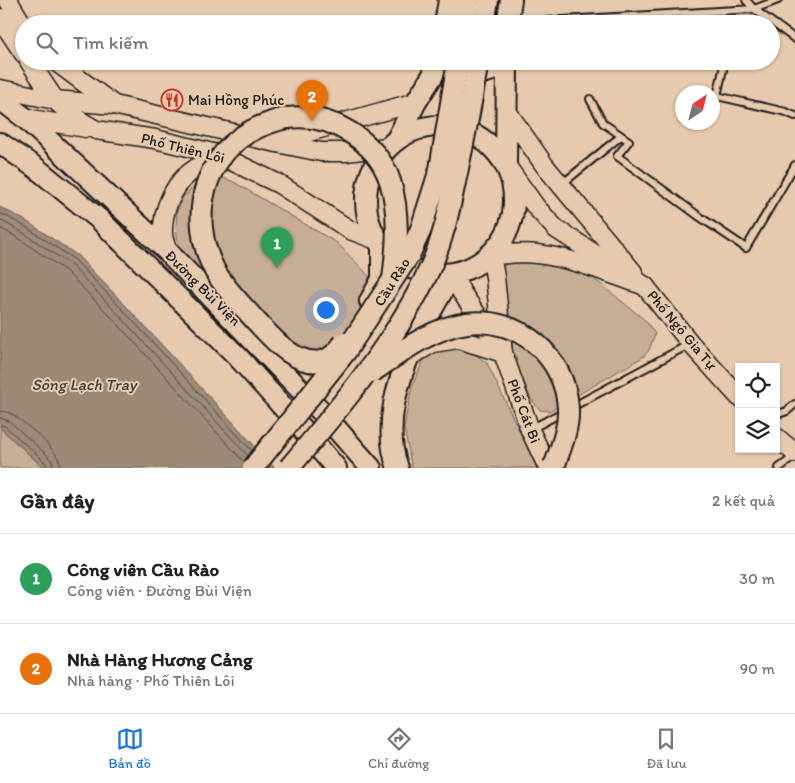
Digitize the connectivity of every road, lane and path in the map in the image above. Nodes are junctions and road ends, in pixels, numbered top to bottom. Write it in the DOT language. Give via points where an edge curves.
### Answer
graph roads {
  1 [pos="8,0"];
  2 [pos="449,0"];
  3 [pos="468,0"];
  4 [pos="488,0"];
  5 [pos="511,0"];
  6 [pos="746,0"];
  7 [pos="778,0"];
  8 [pos="754,9"];
  9 [pos="17,15"];
  10 [pos="446,15"];
  11 [pos="466,15"];
  12 [pos="486,15"];
  13 [pos="508,15"];
  14 [pos="648,15"];
  15 [pos="762,15"];
  16 [pos="0,18"];
  17 [pos="780,28"];
  18 [pos="795,39"];
  19 [pos="15,40"];
  20 [pos="35,70"];
  21 [pos="67,70"];
  22 [pos="434,70"];
  23 [pos="457,70"];
  24 [pos="460,70"];
  25 [pos="476,70"];
  26 [pos="492,70"];
  27 [pos="507,70"];
  28 [pos="723,70"];
  29 [pos="2,91"];
  30 [pos="54,100"];
  31 [pos="590,100"];
  32 [pos="416,102"];
  33 [pos="114,105"];
  34 [pos="506,110"];
  35 [pos="0,116"];
  36 [pos="795,116"];
  37 [pos="25,118"];
  38 [pos="96,130"];
  39 [pos="621,136"];
  40 [pos="272,142"];
  41 [pos="0,143"];
  42 [pos="392,143"];
  43 [pos="217,154"];
  44 [pos="506,165"];
  45 [pos="795,165"];
  46 [pos="561,185"];
  47 [pos="379,243"];
  48 [pos="168,252"];
  49 [pos="491,256"];
  50 [pos="452,274"];
  51 [pos="394,279"];
  52 [pos="645,286"];
  53 [pos="691,344"];
  54 [pos="503,353"];
  55 [pos="407,361"];
  56 [pos="362,379"];
  57 [pos="735,393"];
  58 [pos="795,404"];
  59 [pos="780,414"];
  60 [pos="530,430"];
  61 [pos="780,441"];
  62 [pos="795,455"];
  63 [pos="253,468"];
  64 [pos="289,468"];
  65 [pos="336,468"];
  66 [pos="371,468"];
  67 [pos="398,468"];
  68 [pos="548,468"];
  69 [pos="552,468"];
  70 [pos="779,468"];
  1 -- 9 [label="main road"];
  2 -- 10 [label="main road"];
  3 -- 11 [label="main road"];
  4 -- 12 [label="main road"];
  5 -- 13 [label="main road"];
  6 -- 8 [label="lane"];
  7 -- 8 [label="lane"];
  8 -- 14 [label="lane"];
  8 -- 15 [label="lane"];
  16 -- 19 [label="main road"];
  17 -- 18 [label="lane"];
  20 -- 30 [label="main road, Phố Thiên Lôi"];
  21 -- 33 [label="main road, Phố Thiên Lôi"];
  22 -- 32 [label="main road"];
  23 -- 51 [label="main road, Cầu Rào, bridge" via="434,191 409,255"];
  24 -- 26 [label="main road" via="469,74"];
  25 -- 56 [label="main road, Cầu Rào, bridge" via="451,200 431,266 417,294"];
  27 -- 34 [label="main road"];
  28 -- 36 [label="lane" via="717,96"];
  29 -- 30 [label="main road"];
  29 -- 37 [label="main road, Đường Bùi Viện"];
  30 -- 33 [label="main road"];
  30 -- 38 [label="main road, Phố Thiên Lôi"];
  31 -- 39 [label="lane" via="603,123"];
  32 -- 40 [label="main road"];
  32 -- 42 [label="main road"];
  33 -- 40 [label="main road, Phố Thiên Lôi"];
  34 -- 44 [label="main road"];
  34 -- 46 [label="main road"];
  35 -- 37 [label="main road"];
  37 -- 38 [label="main road"];
  37 -- 48 [label="main road, Đường Bùi Viện"];
  38 -- 43 [label="main road, Phố Thiên Lôi" via="155,139"];
  39 -- 45 [label="lane" via="629,141 617,156 746,248"];
  39 -- 46 [label="lane"];
  40 -- 42 [label="main road, Phố Thiên Lôi" via="321,152 346,152"];
  41 -- 65 [label="main road, Đường Bùi Viện" via="99,219 238,357"];
  42 -- 44 [label="main road" via="409,132 431,126 453,127 474,134 493,147"];
  42 -- 47 [label="main road" via="375,163 365,202 368,222"];
  43 -- 47 [label="main road, Phố Thiên Lôi" via="279,184 350,230"];
  43 -- 48 [label="main road" via="188,174 168,203 163,234"];
  44 -- 49 [label="main road" via="514,188 514,213 506,236"];
  44 -- 52 [label="main road, Phố Ngô Gia Tự" via="556,229"];
  46 -- 52 [label="main road"];
  47 -- 50 [label="main road" via="396,260 413,270 432,275"];
  47 -- 51 [label="main road, bridge" via="382,279 344,343 330,358 320,361 296,357 274,340 216,272 205,245 201,216 210,174 225,152 246,133 274,120 290,117 319,120 348,131 373,152 389,180 396,210"];
  48 -- 66 [label="main road, Đường Bùi Viện" via="319,409"];
  49 -- 50 [label="main road" via="473,268"];
  49 -- 52 [label="main road, Phố Ngô Gia Tự" via="516,253 552,256"];
  49 -- 54 [label="main road, Phố Cát Bi"];
  50 -- 54 [label="main road, Phố Cát Bi"];
  50 -- 55 [label="main road"];
  51 -- 63 [label="main road, Cầu Rào, bridge" via="346,352"];
  52 -- 53 [label="main road, Phố Ngô Gia Tự"];
  53 -- 57 [label="main road, Phố Ngô Gia Tự"];
  53 -- 60 [label="lane"];
  54 -- 55 [label="main road" via="458,339 433,344"];
  54 -- 60 [label="main road, Phố Cát Bi"];
  55 -- 67 [label="main road" via="394,402 392,454"];
  56 -- 64 [label="main road, Cầu Rào, bridge"];
  56 -- 69 [label="main road, bridge" via="425,338 466,323 484,323 524,334 548,354 566,390 566,428"];
  58 -- 59 [label="lane"];
  60 -- 68 [label="main road, Phố Cát Bi"];
  61 -- 62 [label="main road"];
  62 -- 70 [label="lane"];
}
